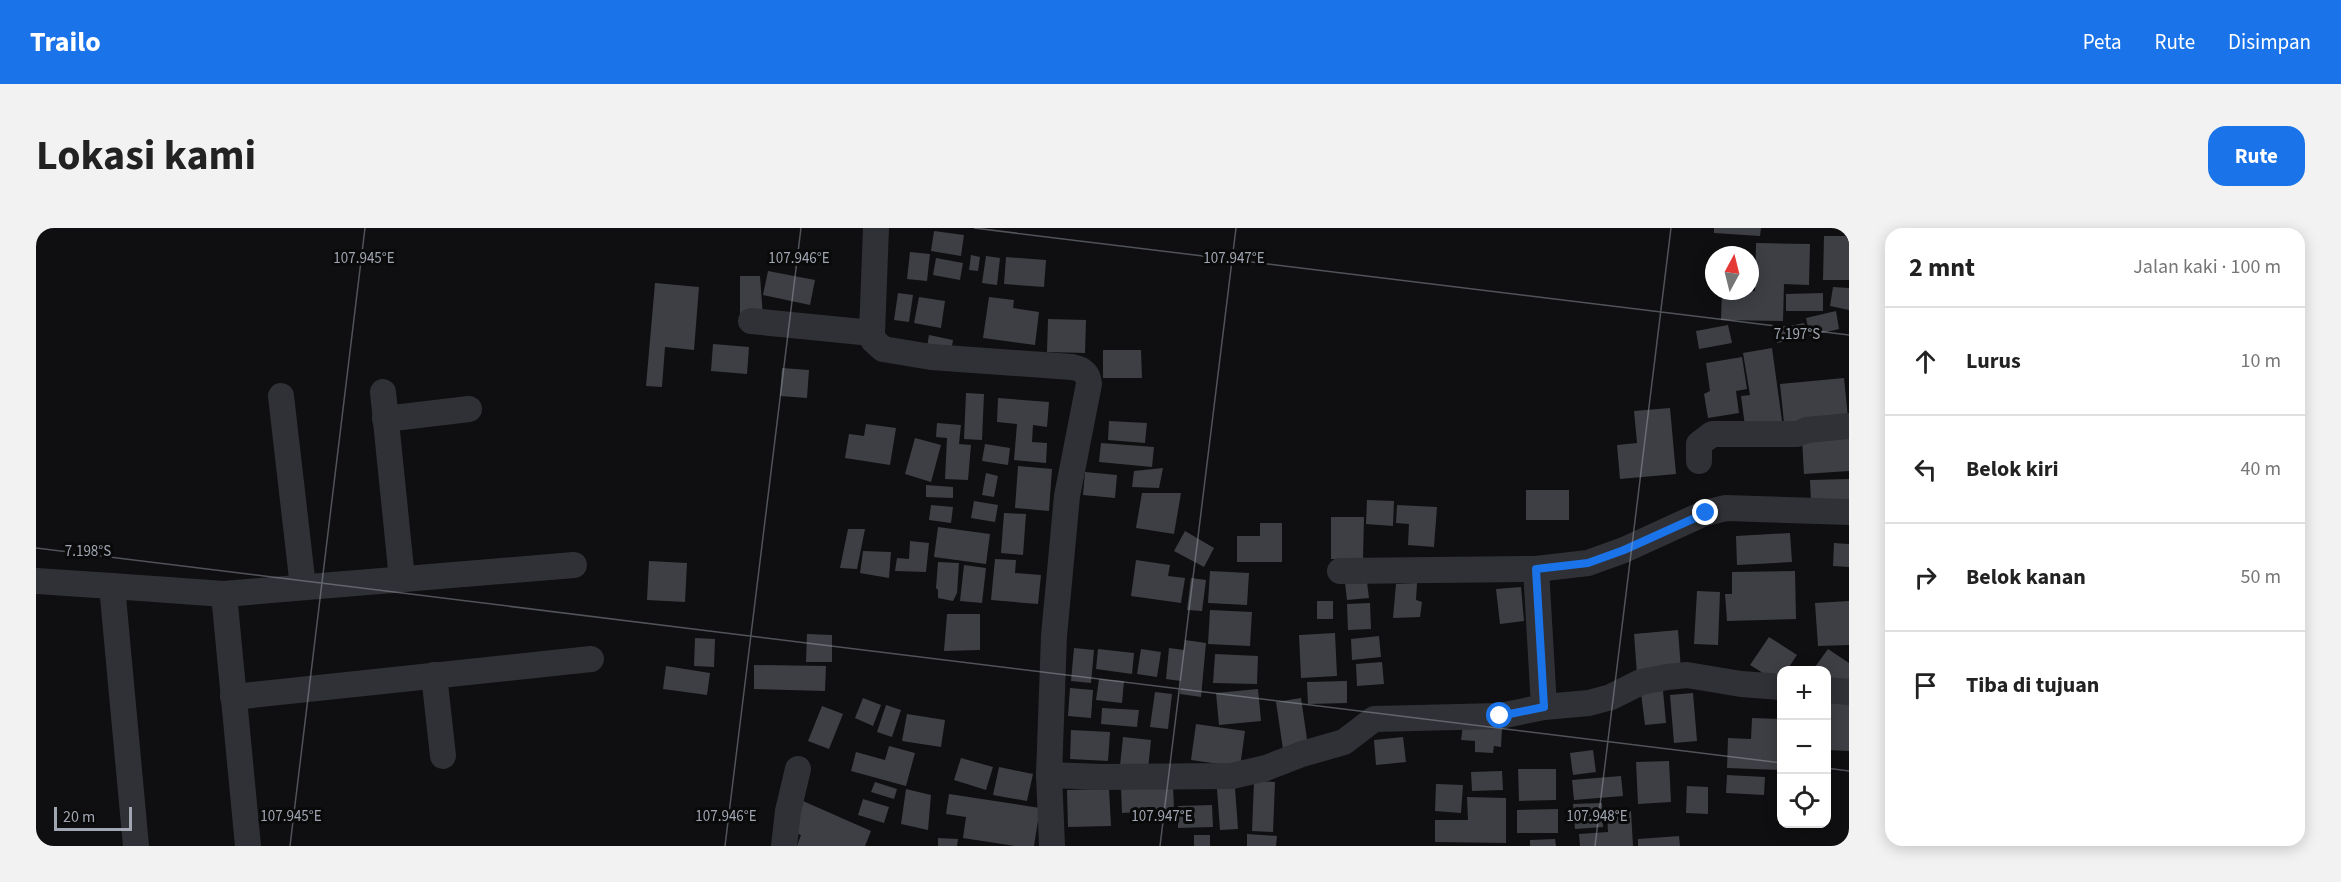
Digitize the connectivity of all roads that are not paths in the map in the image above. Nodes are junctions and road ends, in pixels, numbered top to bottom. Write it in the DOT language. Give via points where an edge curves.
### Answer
graph roads {
  1 [pos="876,228"];
  2 [pos="751,321"];
  3 [pos="872,333"];
  4 [pos="383,392"];
  5 [pos="281,396"];
  6 [pos="469,409"];
  7 [pos="386,419"];
  8 [pos="1849,426"];
  9 [pos="1699,461"];
  10 [pos="1849,513"];
  11 [pos="574,565"];
  12 [pos="1536,569"];
  13 [pos="1340,571"];
  14 [pos="402,579"];
  15 [pos="36,581"];
  16 [pos="112,586"];
  17 [pos="303,587"];
  18 [pos="224,594"];
  19 [pos="591,658"];
  20 [pos="435,675"];
  21 [pos="1777,687"];
  22 [pos="1831,690"];
  23 [pos="1849,692"];
  24 [pos="233,697"];
  25 [pos="1544,707"];
  26 [pos="443,756"];
  27 [pos="798,769"];
  28 [pos="1049,775"];
  29 [pos="136,846"];
  30 [pos="248,846"];
  31 [pos="784,846"];
  32 [pos="1052,846"];
  1 -- 3 [label="street"];
  2 -- 3 [label="street"];
  3 -- 28 [label="street" via="873,340 883,349 931,357 1072,367 1085,371 1088,377 1066,496 1054,636"];
  4 -- 7 [label="street"];
  5 -- 17 [label="street"];
  6 -- 7 [label="street"];
  7 -- 14 [label="street"];
  8 -- 9 [label="street" via="1797,434 1712,434 1699,444"];
  10 -- 12 [label="street" via="1726,508 1588,563"];
  11 -- 14 [label="street"];
  12 -- 13 [label="street"];
  12 -- 25 [label="street"];
  14 -- 17 [label="street"];
  15 -- 16 [label="street"];
  16 -- 18 [label="street"];
  16 -- 29 [label="street"];
  17 -- 18 [label="street"];
  18 -- 24 [label="street"];
  19 -- 20 [label="street"];
  20 -- 24 [label="street"];
  20 -- 26 [label="street"];
  21 -- 25 [label="street" via="1687,675 1641,682 1589,703"];
  22 -- 23 [label="street"];
  24 -- 30 [label="street"];
  25 -- 28 [label="street" via="1500,716 1374,719 1344,742 1232,776"];
  27 -- 31 [label="street"];
  28 -- 32 [label="street"];
}
